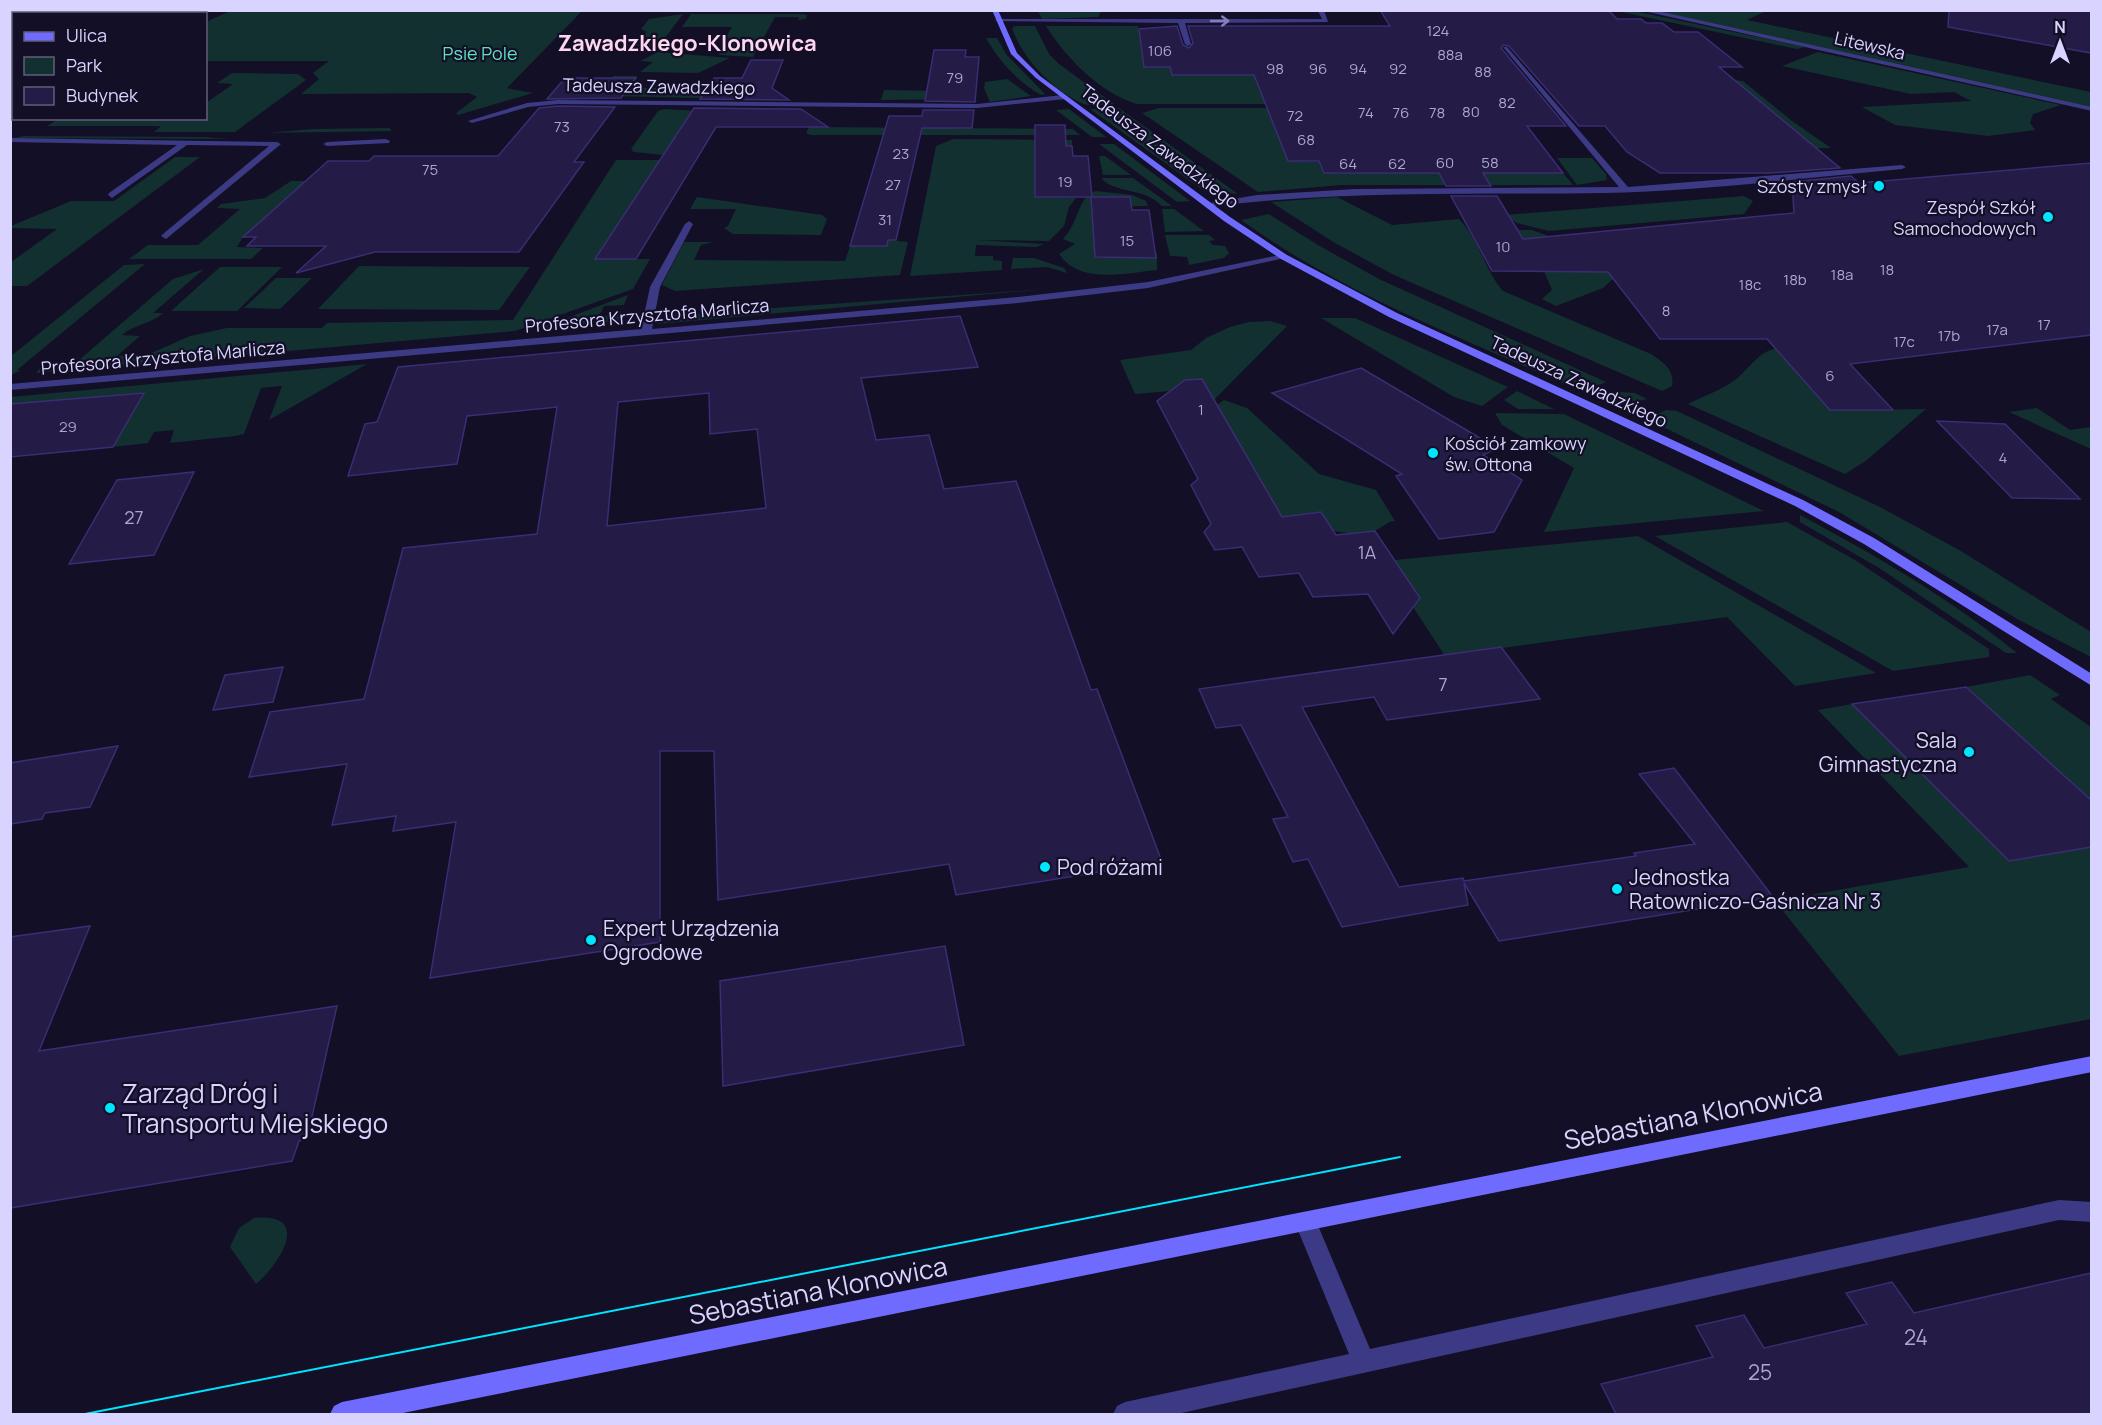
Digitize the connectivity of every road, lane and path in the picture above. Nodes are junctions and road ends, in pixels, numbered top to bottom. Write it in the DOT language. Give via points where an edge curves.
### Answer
graph roads {
  1 [pos="994,10"];
  2 [pos="1642,10"];
  3 [pos="1309,11"];
  4 [pos="1321,11"];
  5 [pos="1118,12"];
  6 [pos="998,21"];
  7 [pos="1119,21"];
  8 [pos="1181,21"];
  9 [pos="1188,44"];
  10 [pos="1505,48"];
  11 [pos="1063,97"];
  12 [pos="2091,109"];
  13 [pos="472,122"];
  14 [pos="10,140"];
  15 [pos="187,141"];
  16 [pos="386,141"];
  17 [pos="327,144"];
  18 [pos="1902,167"];
  19 [pos="1625,189"];
  20 [pos="112,195"];
  21 [pos="1208,204"];
  22 [pos="689,224"];
  23 [pos="166,236"];
  24 [pos="1284,256"];
  25 [pos="646,332"];
  26 [pos="10,387"];
  27 [pos="2091,681"];
  28 [pos="2091,1064"];
  29 [pos="2091,1212"];
  30 [pos="1306,1223"];
  31 [pos="1364,1363"];
  32 [pos="342,1414"];
  33 [pos="1125,1414"];
  1 -- 6 [label="street, Tadeusza Zawadzkiego"];
  2 -- 12 [label="street, Litewska"];
  3 -- 4 [label="street"];
  8 -- 4 [label="street, one-way" via="1326,21"];
  5 -- 7 [label="street"];
  6 -- 7 [label="street"];
  6 -- 11 [label="street, Tadeusza Zawadzkiego" via="1021,62"];
  7 -- 8 [label="street"];
  8 -- 9 [label="street"];
  10 -- 19 [label="street"];
  11 -- 13 [label="street, Tadeusza Zawadzkiego" via="977,106 558,102 527,105"];
  11 -- 21 [label="street, Tadeusza Zawadzkiego"];
  14 -- 15 [label="street"];
  15 -- 20 [label="street"];
  15 -- 23 [label="street" via="277,144"];
  16 -- 17 [label="street"];
  18 -- 19 [label="street"];
  19 -- 21 [label="street" via="1333,192"];
  21 -- 24 [label="street, Tadeusza Zawadzkiego"];
  22 -- 25 [label="street" via="655,287"];
  24 -- 25 [label="street, Profesora Krzysztofa Marlicza" via="1177,280 1095,291"];
  24 -- 27 [label="street, Tadeusza Zawadzkiego" via="1394,315 1808,508 1878,547"];
  25 -- 26 [label="street, Profesora Krzysztofa Marlicza"];
  28 -- 30 [label="street, Sebastiana Klonowica"];
  29 -- 31 [label="street" via="2059,1210"];
  30 -- 31 [label="street"];
  30 -- 32 [label="street, Sebastiana Klonowica"];
  31 -- 33 [label="street"];
}
